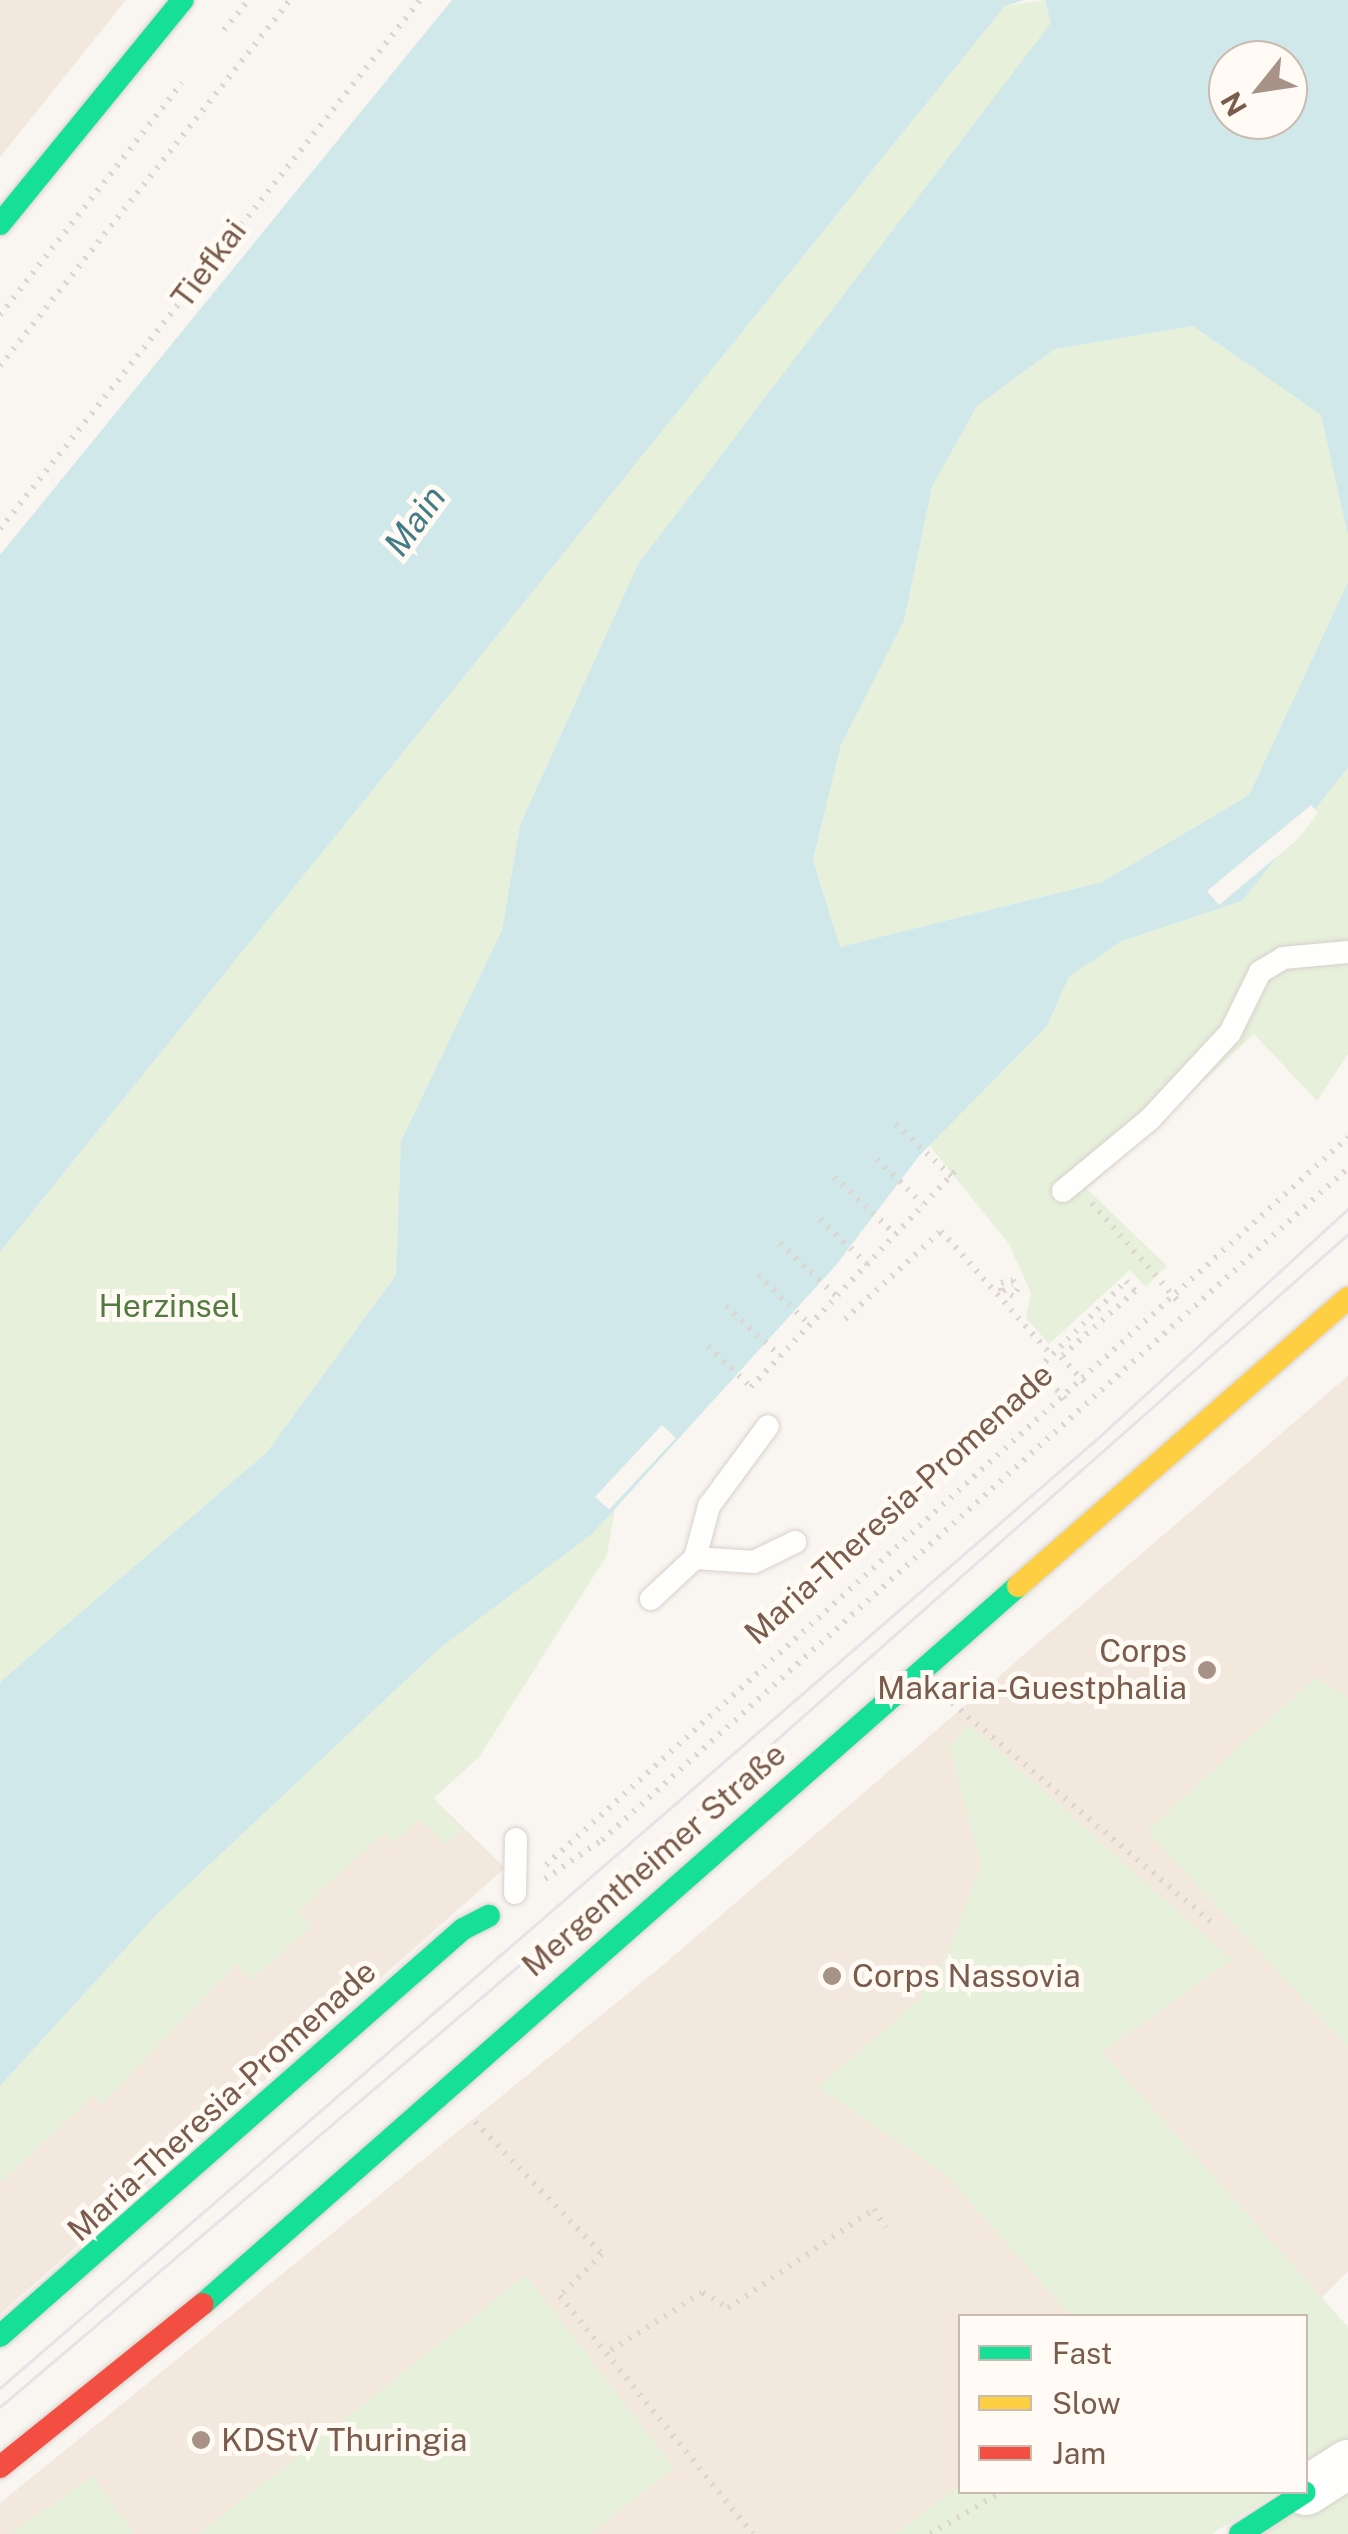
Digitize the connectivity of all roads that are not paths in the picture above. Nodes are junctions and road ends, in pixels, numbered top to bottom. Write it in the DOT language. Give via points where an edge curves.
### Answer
graph roads {
  1 [pos="167,6"];
  2 [pos="0,224"];
  3 [pos="1348,952"];
  4 [pos="1068,1187"];
  5 [pos="1348,1298"];
  6 [pos="768,1426"];
  7 [pos="795,1542"];
  8 [pos="695,1558"];
  9 [pos="651,1600"];
  10 [pos="516,1838"];
  11 [pos="515,1893"];
  12 [pos="489,1916"];
  13 [pos="0,2336"];
  14 [pos="1348,2464"];
  15 [pos="0,2467"];
  16 [pos="1308,2490"];
  17 [pos="1302,2494"];
  18 [pos="1240,2534"];
  1 -- 2 [label="main road"];
  3 -- 4 [label="lane" via="1283,958 1260,972 1230,1034"];
  5 -- 15 [label="main road, Mergentheimer Straße" via="532,2009 292,2232"];
  6 -- 8 [label="lane" via="708,1506"];
  7 -- 8 [label="lane" via="754,1562"];
  8 -- 9 [label="lane"];
  10 -- 11 [label="lane"];
  12 -- 13 [label="main road, Maria-Theresia-Promenade" via="463,1929"];
  14 -- 16 [label="street"];
  17 -- 18 [label="main road"];
}
